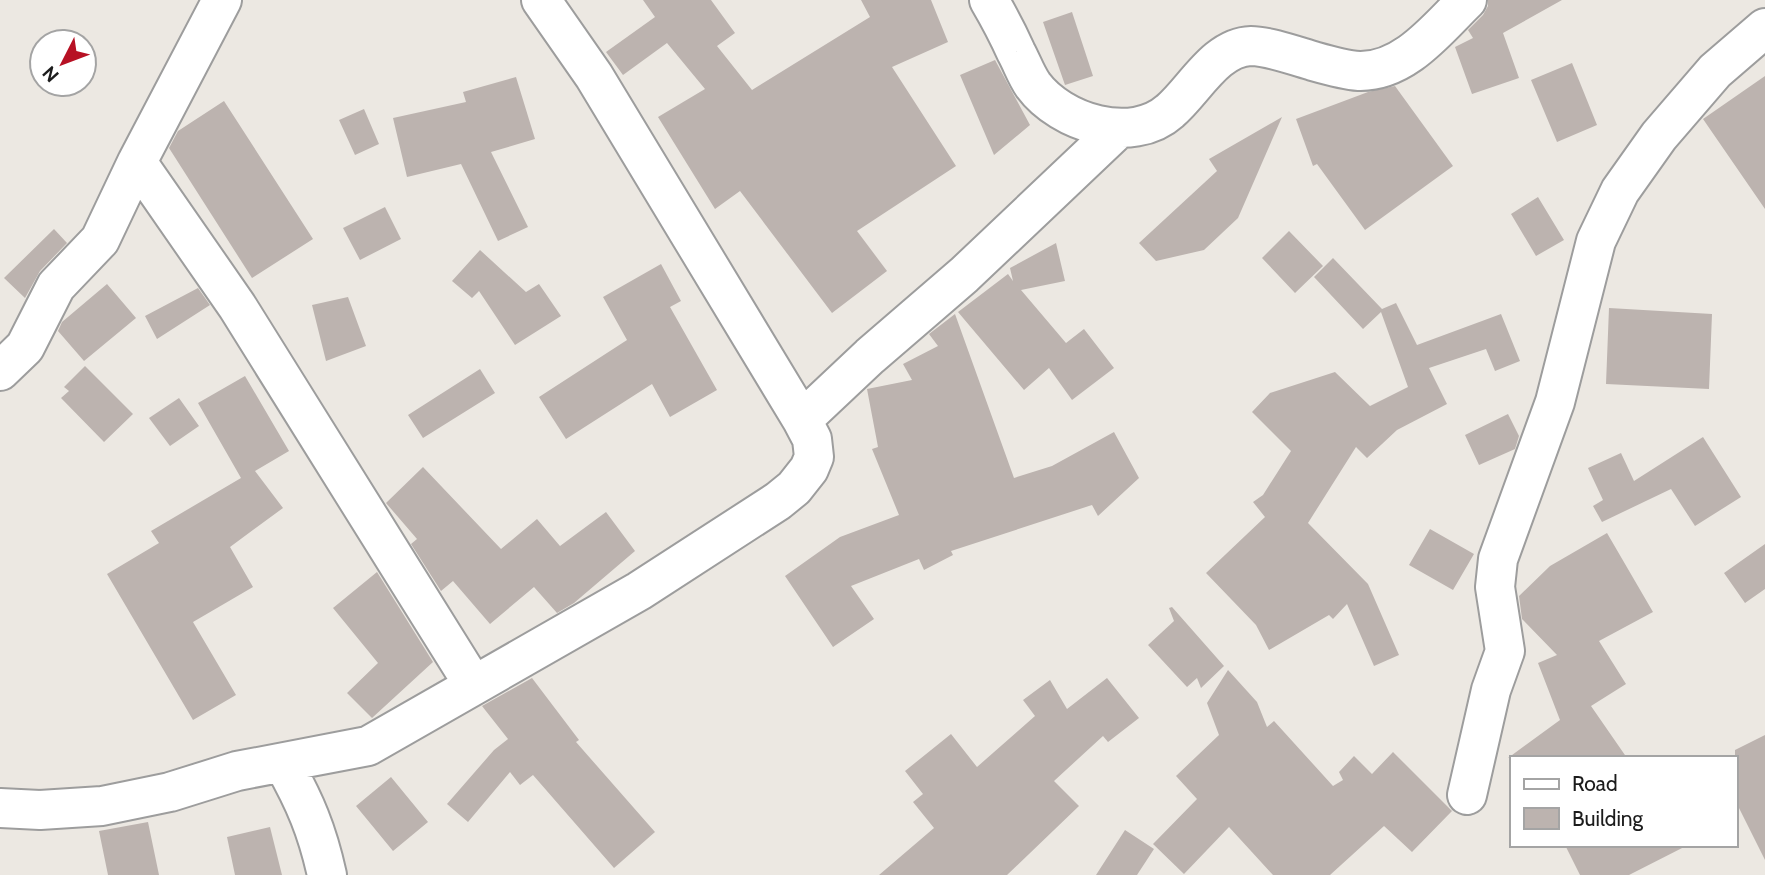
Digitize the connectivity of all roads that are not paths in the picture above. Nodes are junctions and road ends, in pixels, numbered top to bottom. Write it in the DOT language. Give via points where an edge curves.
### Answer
graph roads {
  1 [pos="222,0"];
  2 [pos="541,0"];
  3 [pos="989,0"];
  4 [pos="1467,0"];
  5 [pos="1765,28"];
  6 [pos="1116,130"];
  7 [pos="137,162"];
  8 [pos="0,371"];
  9 [pos="802,420"];
  10 [pos="473,684"];
  11 [pos="283,763"];
  12 [pos="1467,796"];
  13 [pos="0,808"];
  14 [pos="327,875"];
  1 -- 7 [label="street"];
  2 -- 9 [label="street" via="608,99"];
  3 -- 6 [label="street" via="1044,98 1088,123"];
  4 -- 6 [label="street" via="1414,51 1386,67 1360,71 1251,46 1213,64 1168,114"];
  5 -- 12 [label="street" via="1715,71 1659,136 1620,191 1596,241 1555,402 1498,559 1495,587 1505,651 1491,690"];
  6 -- 9 [label="street"];
  7 -- 8 [label="street" via="100,240 56,286 25,347"];
  7 -- 10 [label="street" via="237,306"];
  9 -- 10 [label="street" via="814,457 794,488 778,501 639,591"];
  10 -- 11 [label="street" via="368,746"];
  11 -- 13 [label="street" via="102,806"];
  11 -- 14 [label="street" via="307,805"];
}
